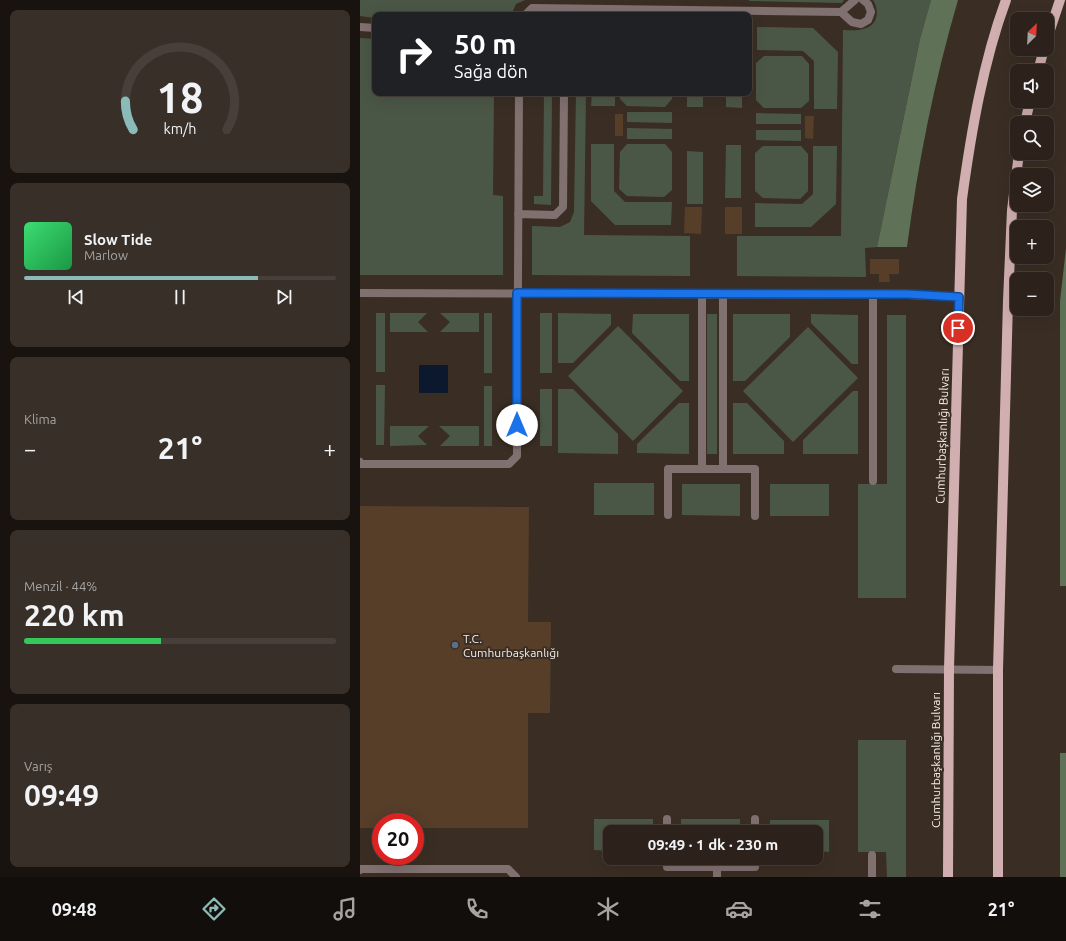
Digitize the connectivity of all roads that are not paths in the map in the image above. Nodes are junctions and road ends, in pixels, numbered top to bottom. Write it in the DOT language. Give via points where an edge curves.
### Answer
graph roads {
  1 [pos="855,0"];
  2 [pos="863,0"];
  3 [pos="1006,0"];
  4 [pos="1060,0"];
  5 [pos="528,12"];
  6 [pos="841,12"];
  7 [pos="1054,18"];
  8 [pos="360,27"];
  9 [pos="372,28"];
  10 [pos="519,96"];
  11 [pos="564,96"];
  12 [pos="1018,160"];
  13 [pos="518,214"];
  14 [pos="360,292"];
  15 [pos="517,293"];
  16 [pos="702,294"];
  17 [pos="723,294"];
  18 [pos="873,294"];
  19 [pos="959,297"];
  20 [pos="360,462"];
  21 [pos="702,469"];
  22 [pos="723,469"];
  23 [pos="873,481"];
  24 [pos="668,515"];
  25 [pos="755,516"];
  26 [pos="896,669"];
  27 [pos="949,669"];
  28 [pos="998,670"];
  29 [pos="667,819"];
  30 [pos="755,819"];
  31 [pos="667,825"];
  32 [pos="755,825"];
  33 [pos="872,855"];
  34 [pos="667,865"];
  35 [pos="755,865"];
  36 [pos="717,867"];
  37 [pos="360,870"];
  38 [pos="516,877"];
  39 [pos="717,877"];
  40 [pos="872,877"];
  41 [pos="948,877"];
  42 [pos="998,877"];
  1 -- 6 [label="lane"];
  2 -- 6 [label="lane" via="871,12 864,22 856,24"];
  3 -- 19 [label="main road, Cumhurbaşkanlığı Bulvarı" via="990,52 968,149 962,199"];
  4 -- 7 [label="main road"];
  5 -- 6 [label="lane" via="532,8"];
  8 -- 9 [label="lane"];
  10 -- 13 [label="lane"];
  11 -- 13 [label="lane" via="563,207 555,215"];
  12 -- 28 [label="main road" via="1012,210 1009,273"];
  13 -- 15 [label="lane"];
  14 -- 15 [label="lane"];
  15 -- 16 [label="lane"];
  15 -- 20 [label="lane" via="517,456 510,464"];
  16 -- 17 [label="lane"];
  16 -- 21 [label="lane"];
  17 -- 18 [label="lane"];
  17 -- 22 [label="lane"];
  18 -- 19 [label="lane"];
  18 -- 23 [label="lane"];
  19 -- 27 [label="main road, Cumhurbaşkanlığı Bulvarı"];
  21 -- 22 [label="lane"];
  21 -- 24 [label="lane" via="668,469"];
  22 -- 25 [label="lane" via="755,469"];
  26 -- 27 [label="lane"];
  27 -- 28 [label="lane"];
  27 -- 41 [label="main road, Cumhurbaşkanlığı Bulvarı"];
  28 -- 42 [label="main road"];
  29 -- 31 [label="lane"];
  30 -- 32 [label="lane"];
  33 -- 40 [label="lane"];
  34 -- 36 [label="lane"];
  35 -- 36 [label="lane"];
  36 -- 39 [label="lane"];
  37 -- 38 [label="lane" via="508,869"];
}
